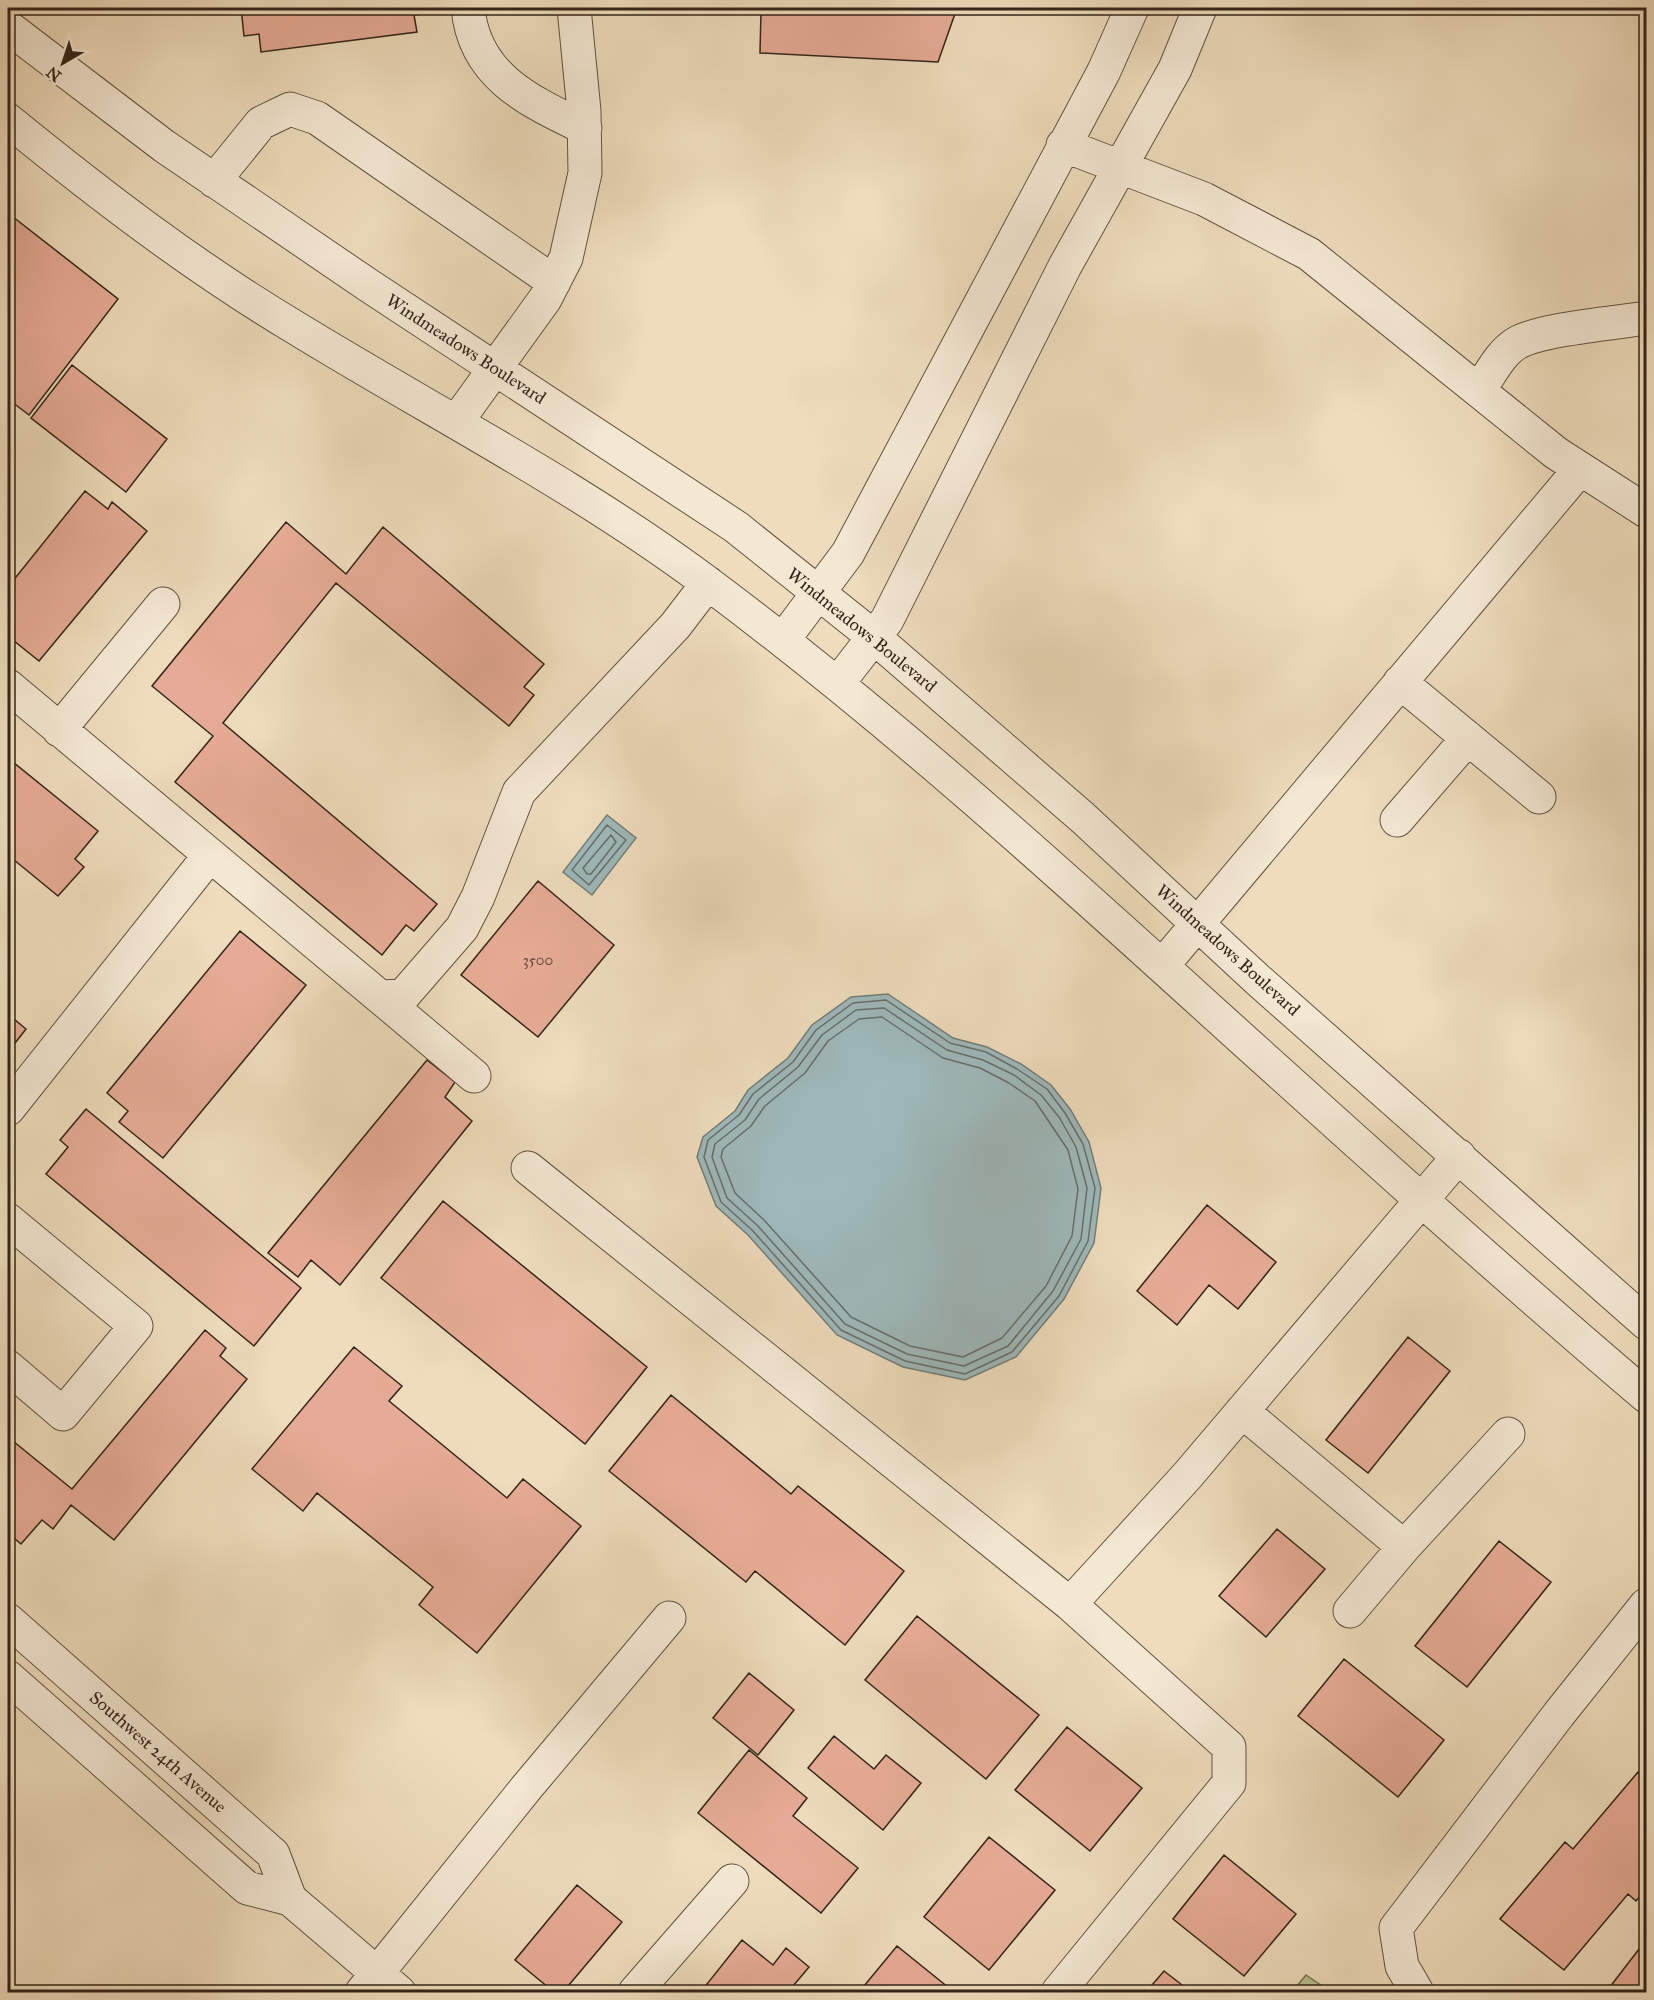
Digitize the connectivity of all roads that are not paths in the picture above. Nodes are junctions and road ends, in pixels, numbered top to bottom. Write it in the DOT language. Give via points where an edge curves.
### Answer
graph roads {
  1 [pos="468,8"];
  2 [pos="574,8"];
  3 [pos="1132,8"];
  4 [pos="1200,8"];
  5 [pos="8,27"];
  6 [pos="8,120"];
  7 [pos="585,128"];
  8 [pos="1063,145"];
  9 [pos="1120,167"];
  10 [pos="214,181"];
  11 [pos="554,282"];
  12 [pos="1647,318"];
  13 [pos="495,369"];
  14 [pos="1479,390"];
  15 [pos="457,421"];
  16 [pos="1580,469"];
  17 [pos="1647,511"];
  18 [pos="708,583"];
  19 [pos="818,593"];
  20 [pos="163,604"];
  21 [pos="875,638"];
  22 [pos="783,640"];
  23 [pos="1400,682"];
  24 [pos="838,683"];
  25 [pos="8,686"];
  26 [pos="59,730"];
  27 [pos="1468,738"];
  28 [pos="1539,797"];
  29 [pos="1397,820"];
  30 [pos="210,855"];
  31 [pos="1198,924"];
  32 [pos="1162,966"];
  33 [pos="380,997"];
  34 [pos="474,1076"];
  35 [pos="8,1109"];
  36 [pos="1459,1156"];
  37 [pos="528,1168"];
  38 [pos="1422,1200"];
  39 [pos="8,1220"];
  40 [pos="1647,1323"];
  41 [pos="8,1367"];
  42 [pos="1647,1396"];
  43 [pos="1242,1412"];
  44 [pos="1508,1434"];
  45 [pos="1404,1547"];
  46 [pos="1070,1604"];
  47 [pos="1647,1605"];
  48 [pos="1350,1611"];
  49 [pos="669,1618"];
  50 [pos="8,1620"];
  51 [pos="8,1677"];
  52 [pos="732,1881"];
  53 [pos="290,1899"];
  54 [pos="379,1986"];
  55 [pos="635,1992"];
  56 [pos="1058,1992"];
  57 [pos="1417,1992"];
  1 -- 7 [label="street" via="470,27 488,66 530,101"];
  2 -- 7 [label="street"];
  3 -- 8 [label="street" via="1104,71"];
  4 -- 9 [label="street" via="1175,69"];
  5 -- 10 [label="street, Windmeadows Boulevard"];
  6 -- 15 [label="street" via="167,244 294,327"];
  7 -- 11 [label="street" via="585,174 567,258"];
  8 -- 9 [label="street"];
  8 -- 19 [label="street" via="848,553"];
  9 -- 14 [label="street" via="1204,199 1309,254"];
  9 -- 21 [label="street" via="1065,266"];
  10 -- 11 [label="street" via="261,123 290,109 317,118"];
  10 -- 13 [label="street, Windmeadows Boulevard"];
  11 -- 13 [label="street"];
  12 -- 14 [label="street" via="1537,336 1517,343 1504,354"];
  13 -- 15 [label="street"];
  13 -- 19 [label="street, Windmeadows Boulevard" via="736,527"];
  14 -- 16 [label="street"];
  15 -- 18 [label="street" via="640,533"];
  16 -- 17 [label="street"];
  16 -- 23 [label="street"];
  18 -- 22 [label="street"];
  18 -- 33 [label="street" via="675,626 519,792 462,928 403,996"];
  19 -- 21 [label="street, Windmeadows Boulevard"];
  19 -- 22 [label="street"];
  20 -- 26 [label="street"];
  21 -- 24 [label="street"];
  21 -- 31 [label="street, Windmeadows Boulevard" via="1082,817"];
  22 -- 24 [label="street"];
  23 -- 27 [label="street"];
  23 -- 31 [label="street"];
  24 -- 32 [label="street" via="1049,863"];
  25 -- 26 [label="street"];
  26 -- 30 [label="street"];
  27 -- 28 [label="street"];
  27 -- 29 [label="street"];
  30 -- 33 [label="street"];
  30 -- 35 [label="street"];
  31 -- 32 [label="street"];
  31 -- 36 [label="street, Windmeadows Boulevard"];
  32 -- 38 [label="street"];
  33 -- 34 [label="street"];
  36 -- 38 [label="street"];
  36 -- 40 [label="street, Windmeadows Boulevard"];
  37 -- 46 [label="street"];
  38 -- 42 [label="street"];
  38 -- 43 [label="street"];
  39 -- 41 [label="street" via="136,1326 63,1414"];
  43 -- 45 [label="street"];
  43 -- 46 [label="street"];
  44 -- 45 [label="street"];
  45 -- 48 [label="street"];
  46 -- 56 [label="street" via="1229,1747 1229,1783"];
  47 -- 57 [label="street" via="1396,1928 1402,1966"];
  49 -- 54 [label="street" via="527,1787"];
  50 -- 53 [label="street, Southwest 24th Avenue" via="273,1854"];
  51 -- 53 [label="street, Southwest 24th Avenue" via="247,1888"];
  52 -- 55 [label="street"];
  53 -- 54 [label="street, Southwest 24th Avenue"];
}
